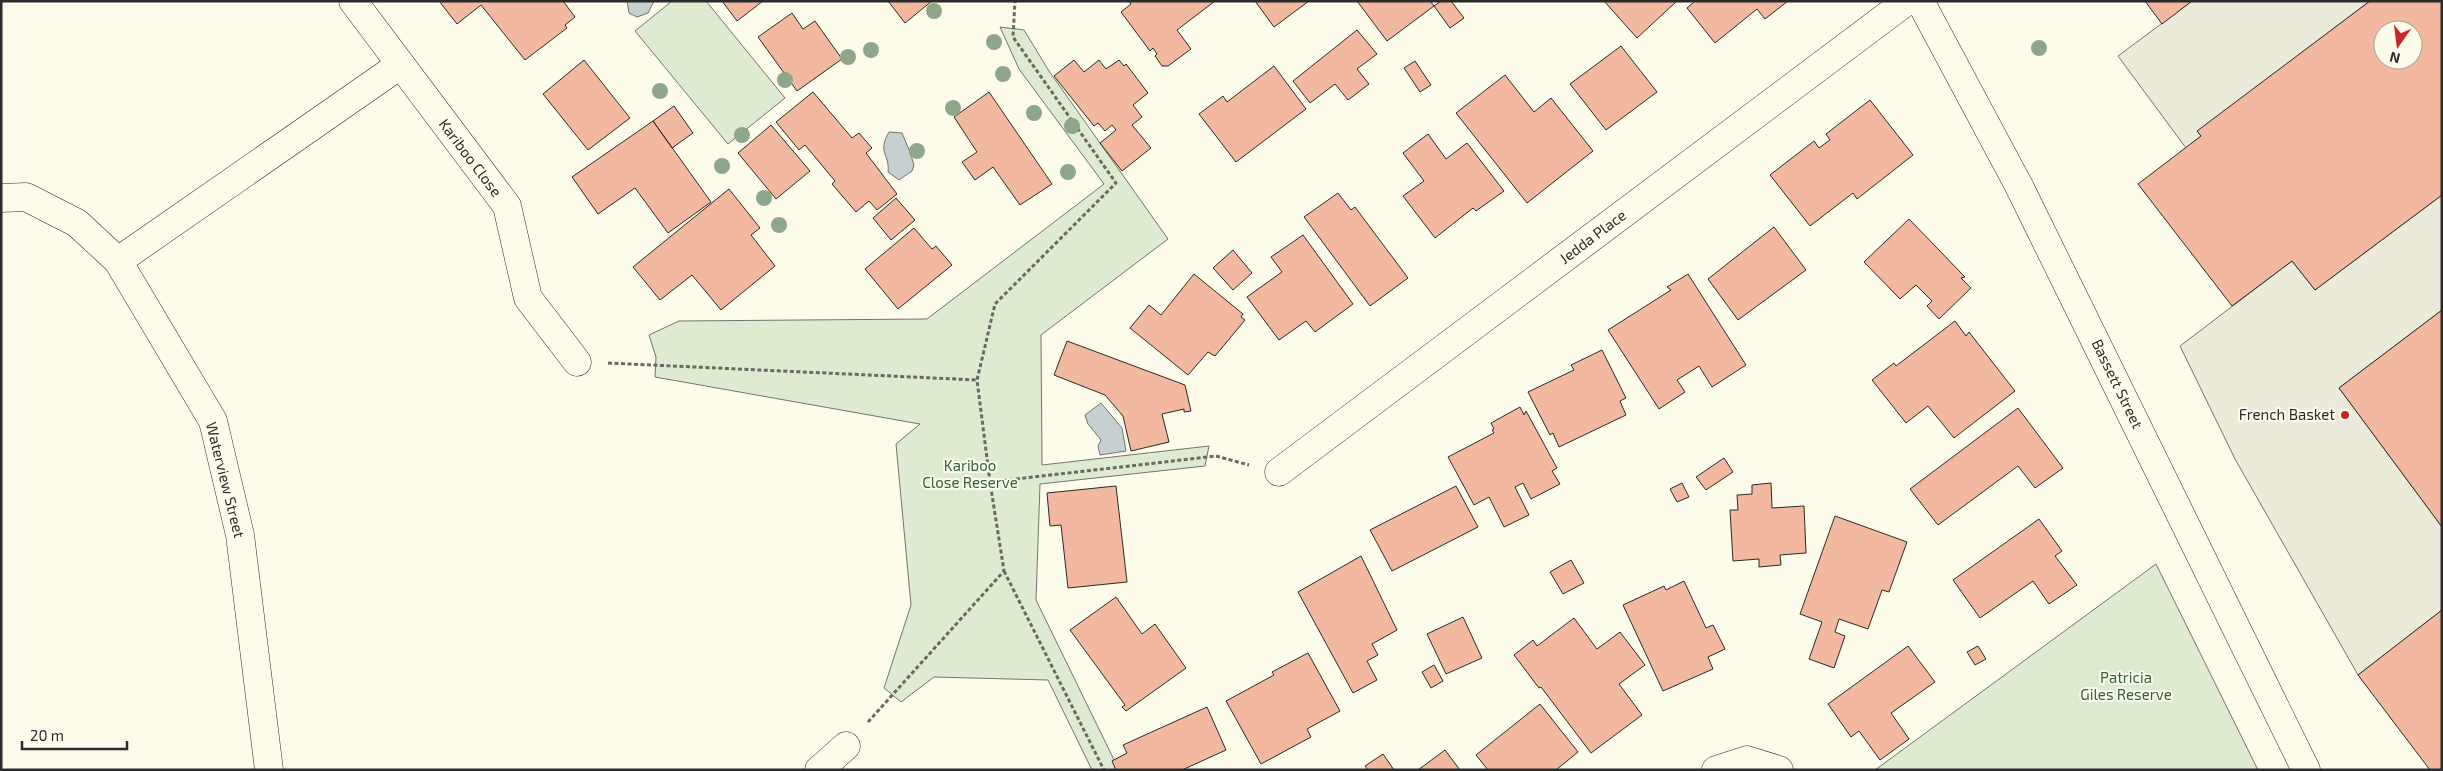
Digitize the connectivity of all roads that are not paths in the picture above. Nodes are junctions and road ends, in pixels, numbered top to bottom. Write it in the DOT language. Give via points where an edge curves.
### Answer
graph roads {
  1 [pos="353,1"];
  2 [pos="1907,1"];
  3 [pos="1920,1"];
  4 [pos="400,65"];
  5 [pos="1,198"];
  6 [pos="118,261"];
  7 [pos="577,362"];
  8 [pos="1279,472"];
  9 [pos="846,746"];
  10 [pos="269,770"];
  11 [pos="819,770"];
  12 [pos="1716,770"];
  13 [pos="1779,770"];
  14 [pos="2306,770"];
  1 -- 4 [label="street, Kariboo Close"];
  2 -- 8 [label="street, Jedda Place"];
  3 -- 14 [label="street, Bassett Street" via="2019,186"];
  4 -- 6 [label="street"];
  4 -- 7 [label="street, Kariboo Close" via="507,206 528,298"];
  5 -- 6 [label="street, Waterview Street" via="26,197 77,223"];
  6 -- 10 [label="street, Waterview Street" via="213,421 240,536"];
  9 -- 11 [label="street"];
  12 -- 13 [label="street" via="1747,760"];
}
